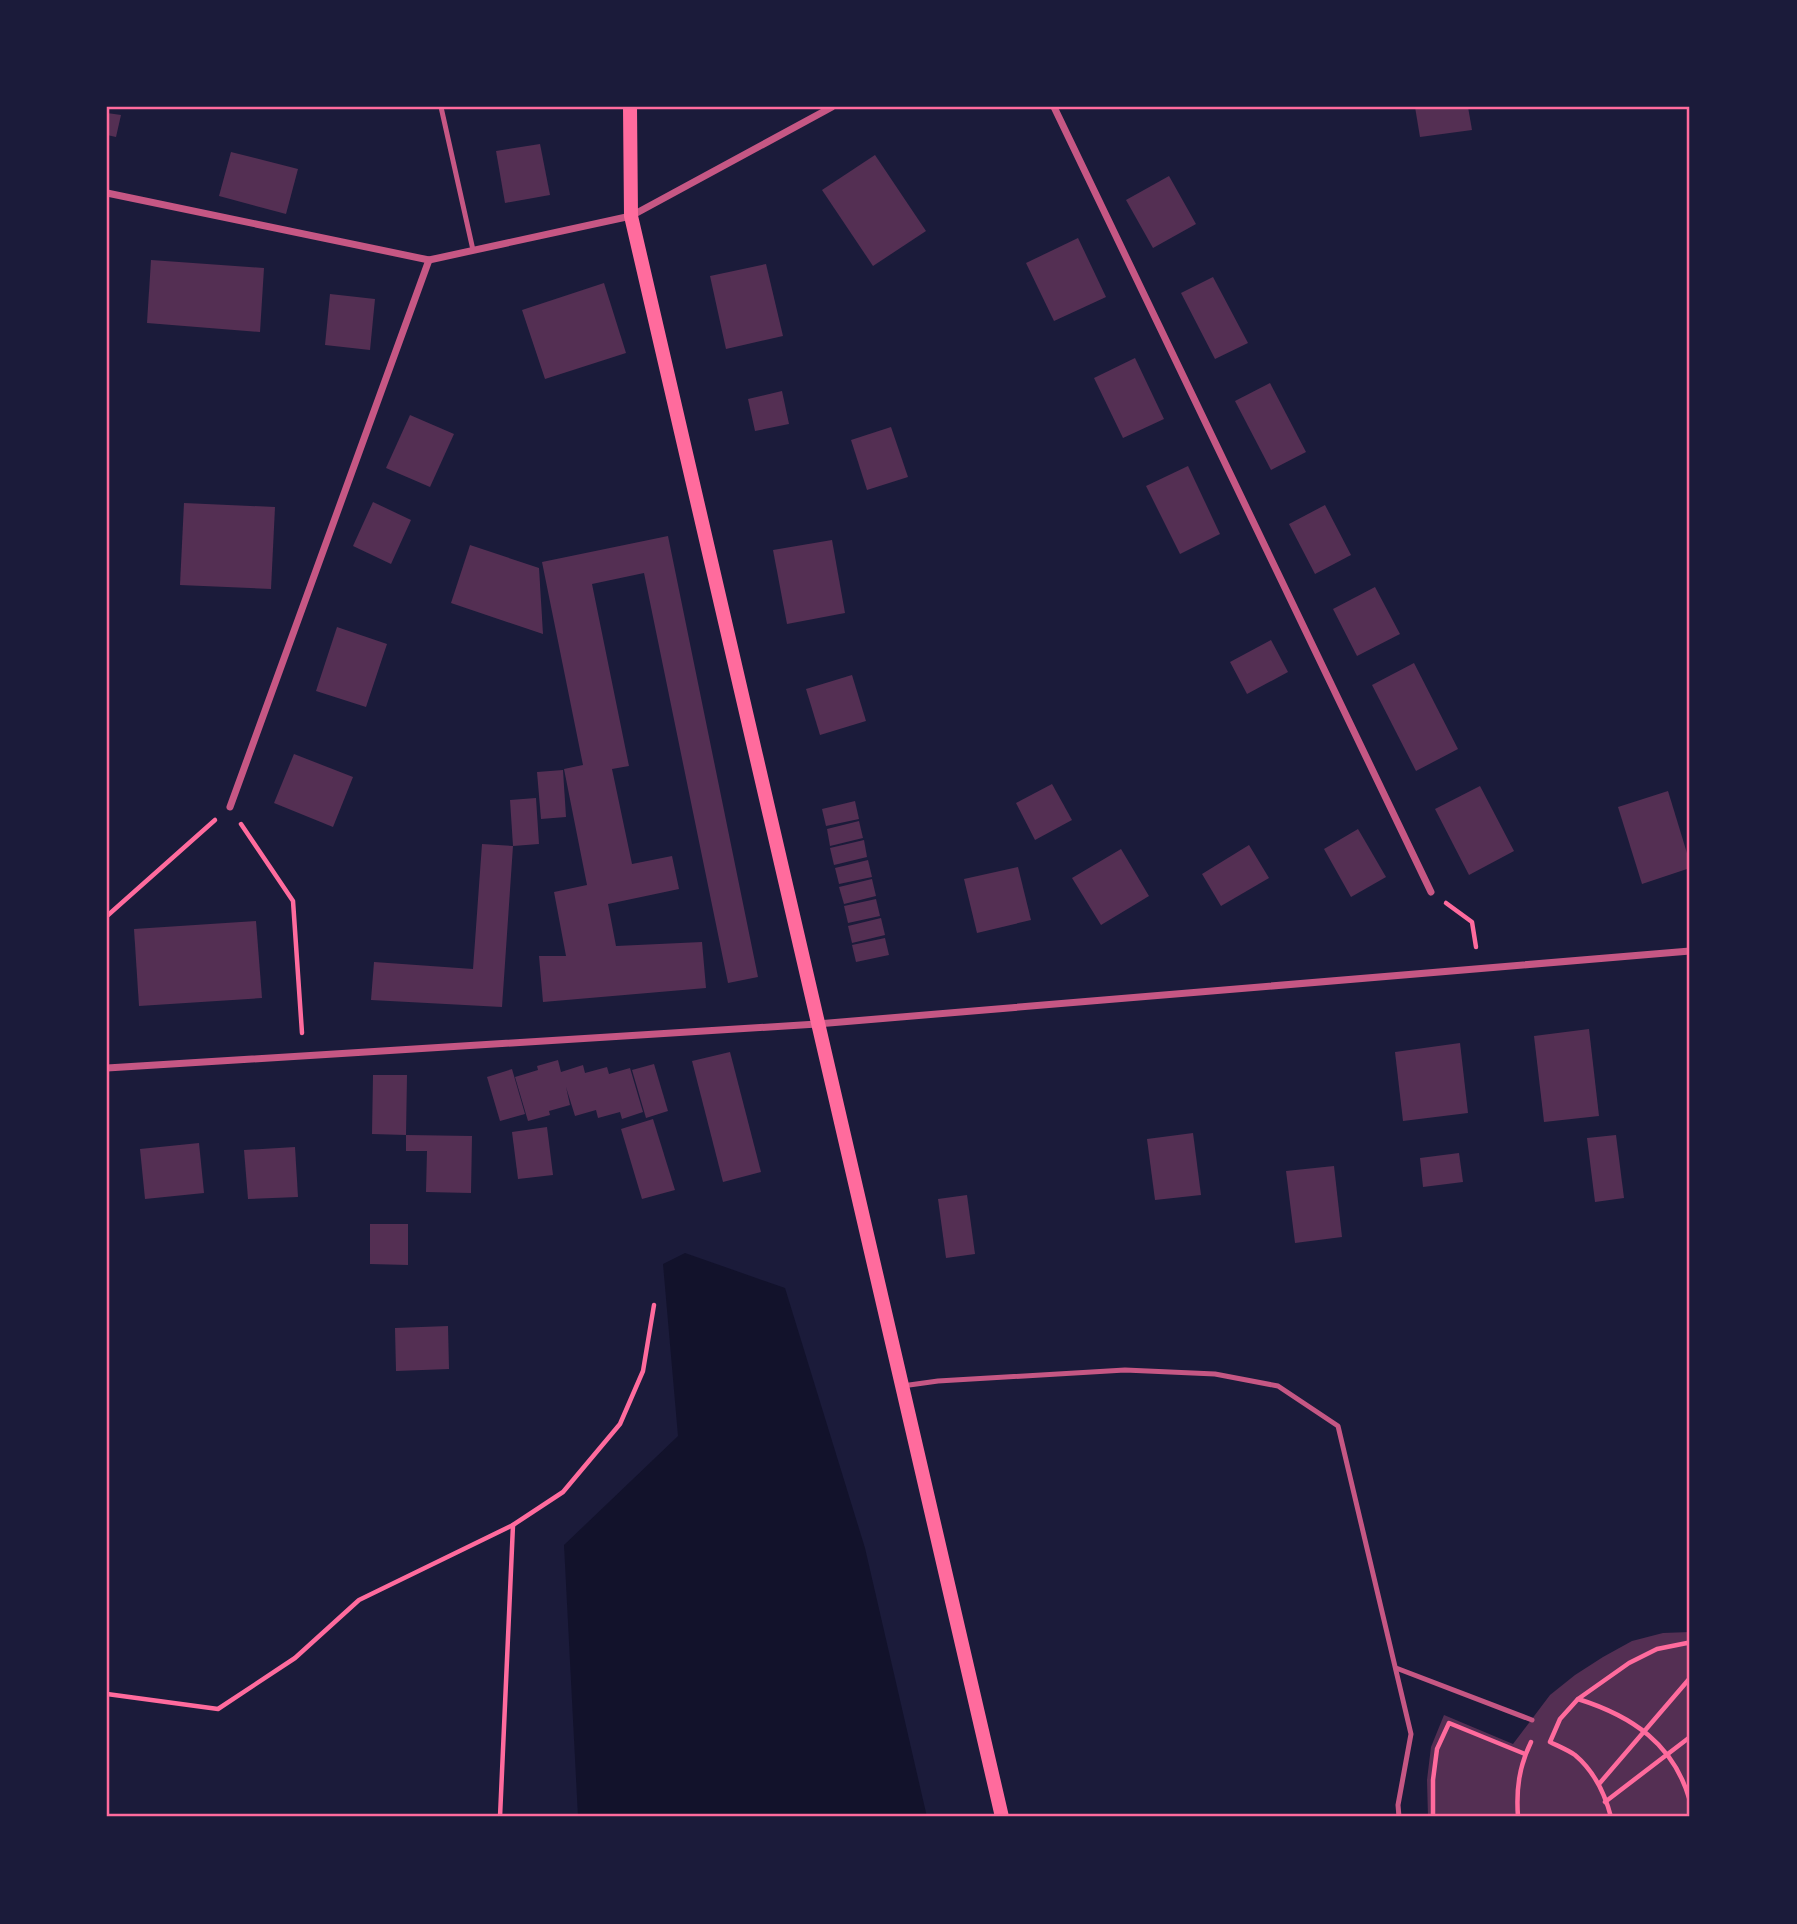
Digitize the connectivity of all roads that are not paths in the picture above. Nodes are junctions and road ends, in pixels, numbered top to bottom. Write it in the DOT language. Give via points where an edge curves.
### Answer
graph roads {
  1 [pos="441,107"];
  2 [pos="630,107"];
  3 [pos="832,107"];
  4 [pos="1054,107"];
  5 [pos="107,192"];
  6 [pos="631,216"];
  7 [pos="473,250"];
  8 [pos="429,260"];
  9 [pos="230,807"];
  10 [pos="1431,892"];
  11 [pos="1690,951"];
  12 [pos="817,1024"];
  13 [pos="107,1068"];
  14 [pos="902,1385"];
  15 [pos="1396,1668"];
  16 [pos="1532,1720"];
  17 [pos="1002,1817"];
  18 [pos="1399,1817"];
  1 -- 7 [label="lane"];
  2 -- 6 [label="main road"];
  3 -- 6 [label="street"];
  4 -- 10 [label="street"];
  5 -- 8 [label="street"];
  6 -- 7 [label="street"];
  6 -- 12 [label="main road"];
  7 -- 8 [label="street"];
  8 -- 9 [label="street"];
  11 -- 12 [label="street"];
  12 -- 13 [label="street"];
  12 -- 14 [label="main road"];
  14 -- 15 [label="lane" via="1125,1370 1215,1374 1278,1386 1339,1426"];
  14 -- 17 [label="main road"];
  15 -- 16 [label="lane"];
  15 -- 18 [label="lane" via="1411,1734"];
}
